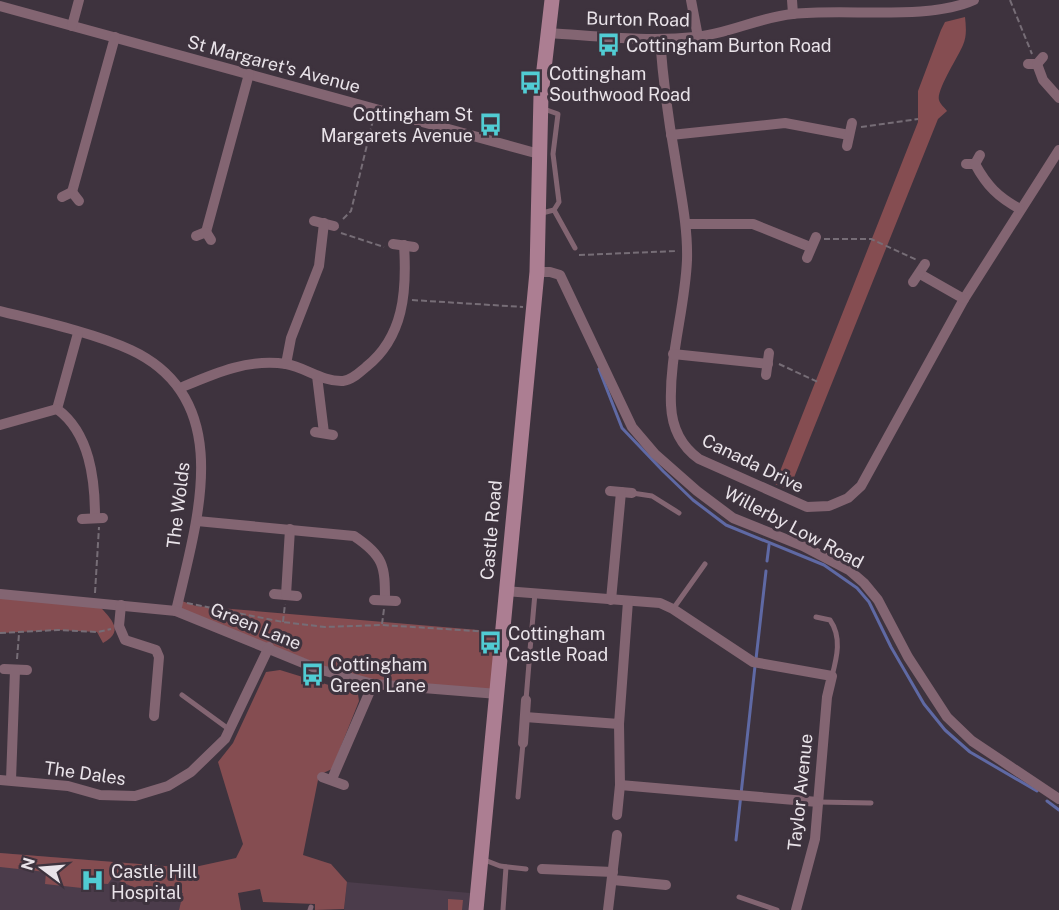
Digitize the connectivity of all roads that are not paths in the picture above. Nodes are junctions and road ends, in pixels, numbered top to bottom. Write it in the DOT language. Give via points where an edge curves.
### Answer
graph roads {
  1 [pos="79,0"];
  2 [pos="552,0"];
  3 [pos="691,0"];
  4 [pos="792,0"];
  5 [pos="974,0"];
  6 [pos="0,6"];
  7 [pos="793,14"];
  8 [pos="72,26"];
  9 [pos="549,33"];
  10 [pos="115,37"];
  11 [pos="698,37"];
  12 [pos="660,39"];
  13 [pos="1036,62"];
  14 [pos="249,74"];
  15 [pos="1059,98"];
  16 [pos="540,108"];
  17 [pos="850,133"];
  18 [pos="671,135"];
  19 [pos="1059,150"];
  20 [pos="538,154"];
  21 [pos="974,161"];
  22 [pos="71,197"];
  23 [pos="1020,209"];
  24 [pos="547,211"];
  25 [pos="686,224"];
  26 [pos="324,225"];
  27 [pos="204,236"];
  28 [pos="393,244"];
  29 [pos="575,248"];
  30 [pos="807,258"];
  31 [pos="537,272"];
  32 [pos="919,273"];
  33 [pos="964,299"];
  34 [pos="0,311"];
  35 [pos="78,333"];
  36 [pos="673,354"];
  37 [pos="286,364"];
  38 [pos="768,364"];
  39 [pos="317,376"];
  40 [pos="180,388"];
  41 [pos="57,409"];
  42 [pos="0,425"];
  43 [pos="324,433"];
  44 [pos="621,492"];
  45 [pos="679,513"];
  46 [pos="82,519"];
  47 [pos="196,521"];
  48 [pos="290,529"];
  49 [pos="705,564"];
  50 [pos="505,591"];
  51 [pos="535,593"];
  52 [pos="0,594"];
  53 [pos="286,595"];
  54 [pos="611,600"];
  55 [pos="385,601"];
  56 [pos="628,601"];
  57 [pos="122,605"];
  58 [pos="673,609"];
  59 [pos="176,611"];
  60 [pos="816,617"];
  61 [pos="269,647"];
  62 [pos="530,650"];
  63 [pos="529,663"];
  64 [pos="27,670"];
  65 [pos="832,676"];
  66 [pos="373,684"];
  67 [pos="498,694"];
  68 [pos="182,695"];
  69 [pos="526,700"];
  70 [pos="154,716"];
  71 [pos="525,717"];
  72 [pos="619,724"];
  73 [pos="230,730"];
  74 [pos="523,743"];
  75 [pos="6,780"];
  76 [pos="344,785"];
  77 [pos="620,785"];
  78 [pos="518,797"];
  79 [pos="1059,799"];
  80 [pos="818,802"];
  81 [pos="871,803"];
  82 [pos="616,815"];
  83 [pos="617,835"];
  84 [pos="482,859"];
  85 [pos="506,867"];
  86 [pos="526,869"];
  87 [pos="542,869"];
  88 [pos="613,876"];
  89 [pos="666,885"];
  90 [pos="739,897"];
  91 [pos="476,910"];
  92 [pos="503,910"];
  93 [pos="608,910"];
  94 [pos="777,910"];
  95 [pos="796,910"];
  1 -- 8 [label="street"];
  2 -- 9 [label="street, Castle Road"];
  3 -- 11 [label="street"];
  4 -- 7 [label="street"];
  5 -- 7 [label="street, Burton Road" via="935,10"];
  6 -- 8 [label="street, St Margaret's Avenue"];
  7 -- 11 [label="street, Burton Road"];
  8 -- 10 [label="street, St Margaret's Avenue"];
  9 -- 12 [label="street, Burton Road"];
  9 -- 16 [label="street, Castle Road"];
  10 -- 14 [label="street, St Margaret's Avenue"];
  10 -- 22 [label="street"];
  11 -- 12 [label="street, Burton Road"];
  12 -- 18 [label="street, Canada Drive"];
  13 -- 15 [label="street" via="1043,80"];
  14 -- 20 [label="street, St Margaret's Avenue"];
  14 -- 27 [label="street"];
  16 -- 20 [label="street, Castle Road"];
  16 -- 24 [label="lane" via="558,114 554,154 558,202"];
  17 -- 18 [label="street" via="772,123"];
  18 -- 25 [label="street, Canada Drive"];
  19 -- 23 [label="street, Canada Drive"];
  20 -- 24 [label="street, Castle Road"];
  21 -- 23 [label="street" via="984,182 997,196"];
  23 -- 33 [label="street, Canada Drive"];
  24 -- 29 [label="lane"];
  24 -- 31 [label="street, Castle Road"];
  25 -- 30 [label="street" via="753,224 814,241"];
  25 -- 36 [label="street, Canada Drive" via="687,251"];
  26 -- 37 [label="street" via="319,267 291,338"];
  28 -- 39 [label="street" via="408,249 403,300 399,321 380,356 344,381"];
  31 -- 50 [label="street, Castle Road"];
  31 -- 79 [label="street, Willerby Low Road" via="560,275 632,427 655,454 733,518 803,546 857,577 878,600 908,657 947,717 972,741"];
  32 -- 33 [label="street"];
  33 -- 36 [label="street, Canada Drive" via="861,486 848,498 829,506 807,507 699,459 686,449 671,406"];
  34 -- 35 [label="street, The Wolds"];
  35 -- 40 [label="street, The Wolds" via="132,350"];
  35 -- 41 [label="street"];
  36 -- 38 [label="street"];
  37 -- 39 [label="street"];
  37 -- 40 [label="street" via="225,368"];
  39 -- 43 [label="street"];
  40 -- 47 [label="street, The Wolds" via="199,434 201,483"];
  41 -- 42 [label="street"];
  41 -- 46 [label="street" via="75,430 91,462 99,518"];
  44 -- 45 [label="lane" via="652,496"];
  44 -- 54 [label="street"];
  47 -- 48 [label="street"];
  47 -- 59 [label="street, The Wolds"];
  48 -- 53 [label="street"];
  48 -- 55 [label="street" via="354,536 374,549 385,568"];
  49 -- 58 [label="lane"];
  50 -- 51 [label="street"];
  50 -- 67 [label="street, Castle Road"];
  51 -- 54 [label="street"];
  51 -- 62 [label="lane"];
  52 -- 57 [label="street, Green Lane"];
  54 -- 56 [label="street"];
  56 -- 58 [label="street" via="649,601"];
  56 -- 72 [label="street"];
  57 -- 59 [label="street, Green Lane"];
  57 -- 70 [label="street" via="119,626 125,640 156,650 159,657"];
  58 -- 65 [label="street" via="753,662"];
  59 -- 61 [label="street, Green Lane"];
  60 -- 65 [label="lane" via="830,620 837,634"];
  61 -- 66 [label="street, Green Lane" via="318,669"];
  61 -- 73 [label="street, The Dales"];
  63 -- 69 [label="lane"];
  64 -- 75 [label="street" via="10,670"];
  65 -- 80 [label="street, Taylor Avenue"];
  66 -- 67 [label="street, Green Lane"];
  66 -- 76 [label="street" via="327,778"];
  67 -- 84 [label="street, Castle Road"];
  68 -- 73 [label="lane"];
  69 -- 71 [label="street"];
  71 -- 72 [label="street"];
  71 -- 74 [label="street"];
  72 -- 77 [label="street"];
  73 -- 75 [label="street, The Dales" via="191,772 168,786 135,796 100,795 68,786"];
  74 -- 78 [label="lane"];
  77 -- 80 [label="street"];
  77 -- 82 [label="street"];
  80 -- 81 [label="lane"];
  80 -- 95 [label="street, Taylor Avenue" via="815,839"];
  83 -- 88 [label="street"];
  84 -- 85 [label="lane"];
  84 -- 91 [label="street, Castle Road"];
  85 -- 86 [label="lane"];
  85 -- 92 [label="lane"];
  87 -- 88 [label="street"];
  88 -- 89 [label="street"];
  88 -- 93 [label="street"];
  90 -- 94 [label="lane"];
}
